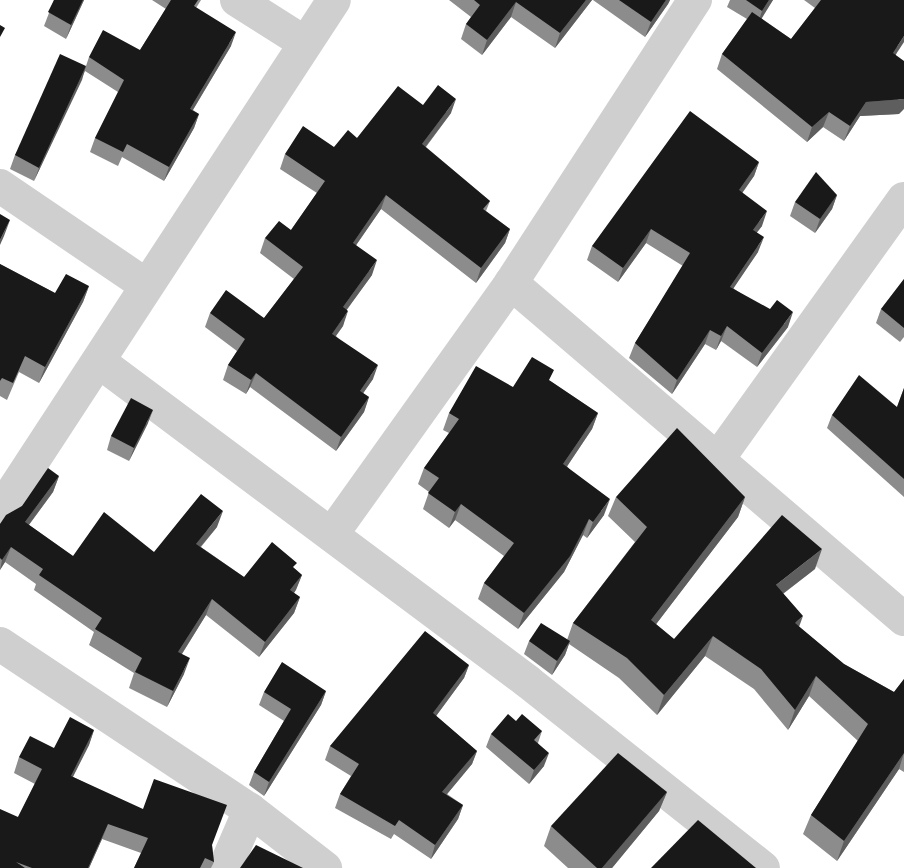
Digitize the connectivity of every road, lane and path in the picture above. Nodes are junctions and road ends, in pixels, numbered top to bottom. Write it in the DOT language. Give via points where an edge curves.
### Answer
graph roads {
  1 [pos="237,0"];
  2 [pos="334,0"];
  3 [pos="695,0"];
  4 [pos="305,43"];
  5 [pos="0,186"];
  6 [pos="904,199"];
  7 [pos="511,283"];
  8 [pos="144,284"];
  9 [pos="101,363"];
  10 [pos="717,460"];
  11 [pos="0,511"];
  12 [pos="332,534"];
  13 [pos="904,619"];
  14 [pos="0,644"];
  15 [pos="250,810"];
  16 [pos="225,868"];
  17 [pos="325,868"];
  18 [pos="763,868"];
  1 -- 4 [label="street"];
  2 -- 4 [label="street"];
  3 -- 7 [label="street"];
  4 -- 8 [label="street"];
  5 -- 8 [label="street"];
  6 -- 10 [label="street"];
  7 -- 10 [label="street"];
  7 -- 12 [label="street"];
  8 -- 9 [label="street"];
  9 -- 11 [label="street"];
  9 -- 12 [label="street"];
  10 -- 13 [label="street"];
  12 -- 18 [label="street"];
  14 -- 15 [label="street"];
  15 -- 16 [label="street"];
  15 -- 17 [label="street"];
}
